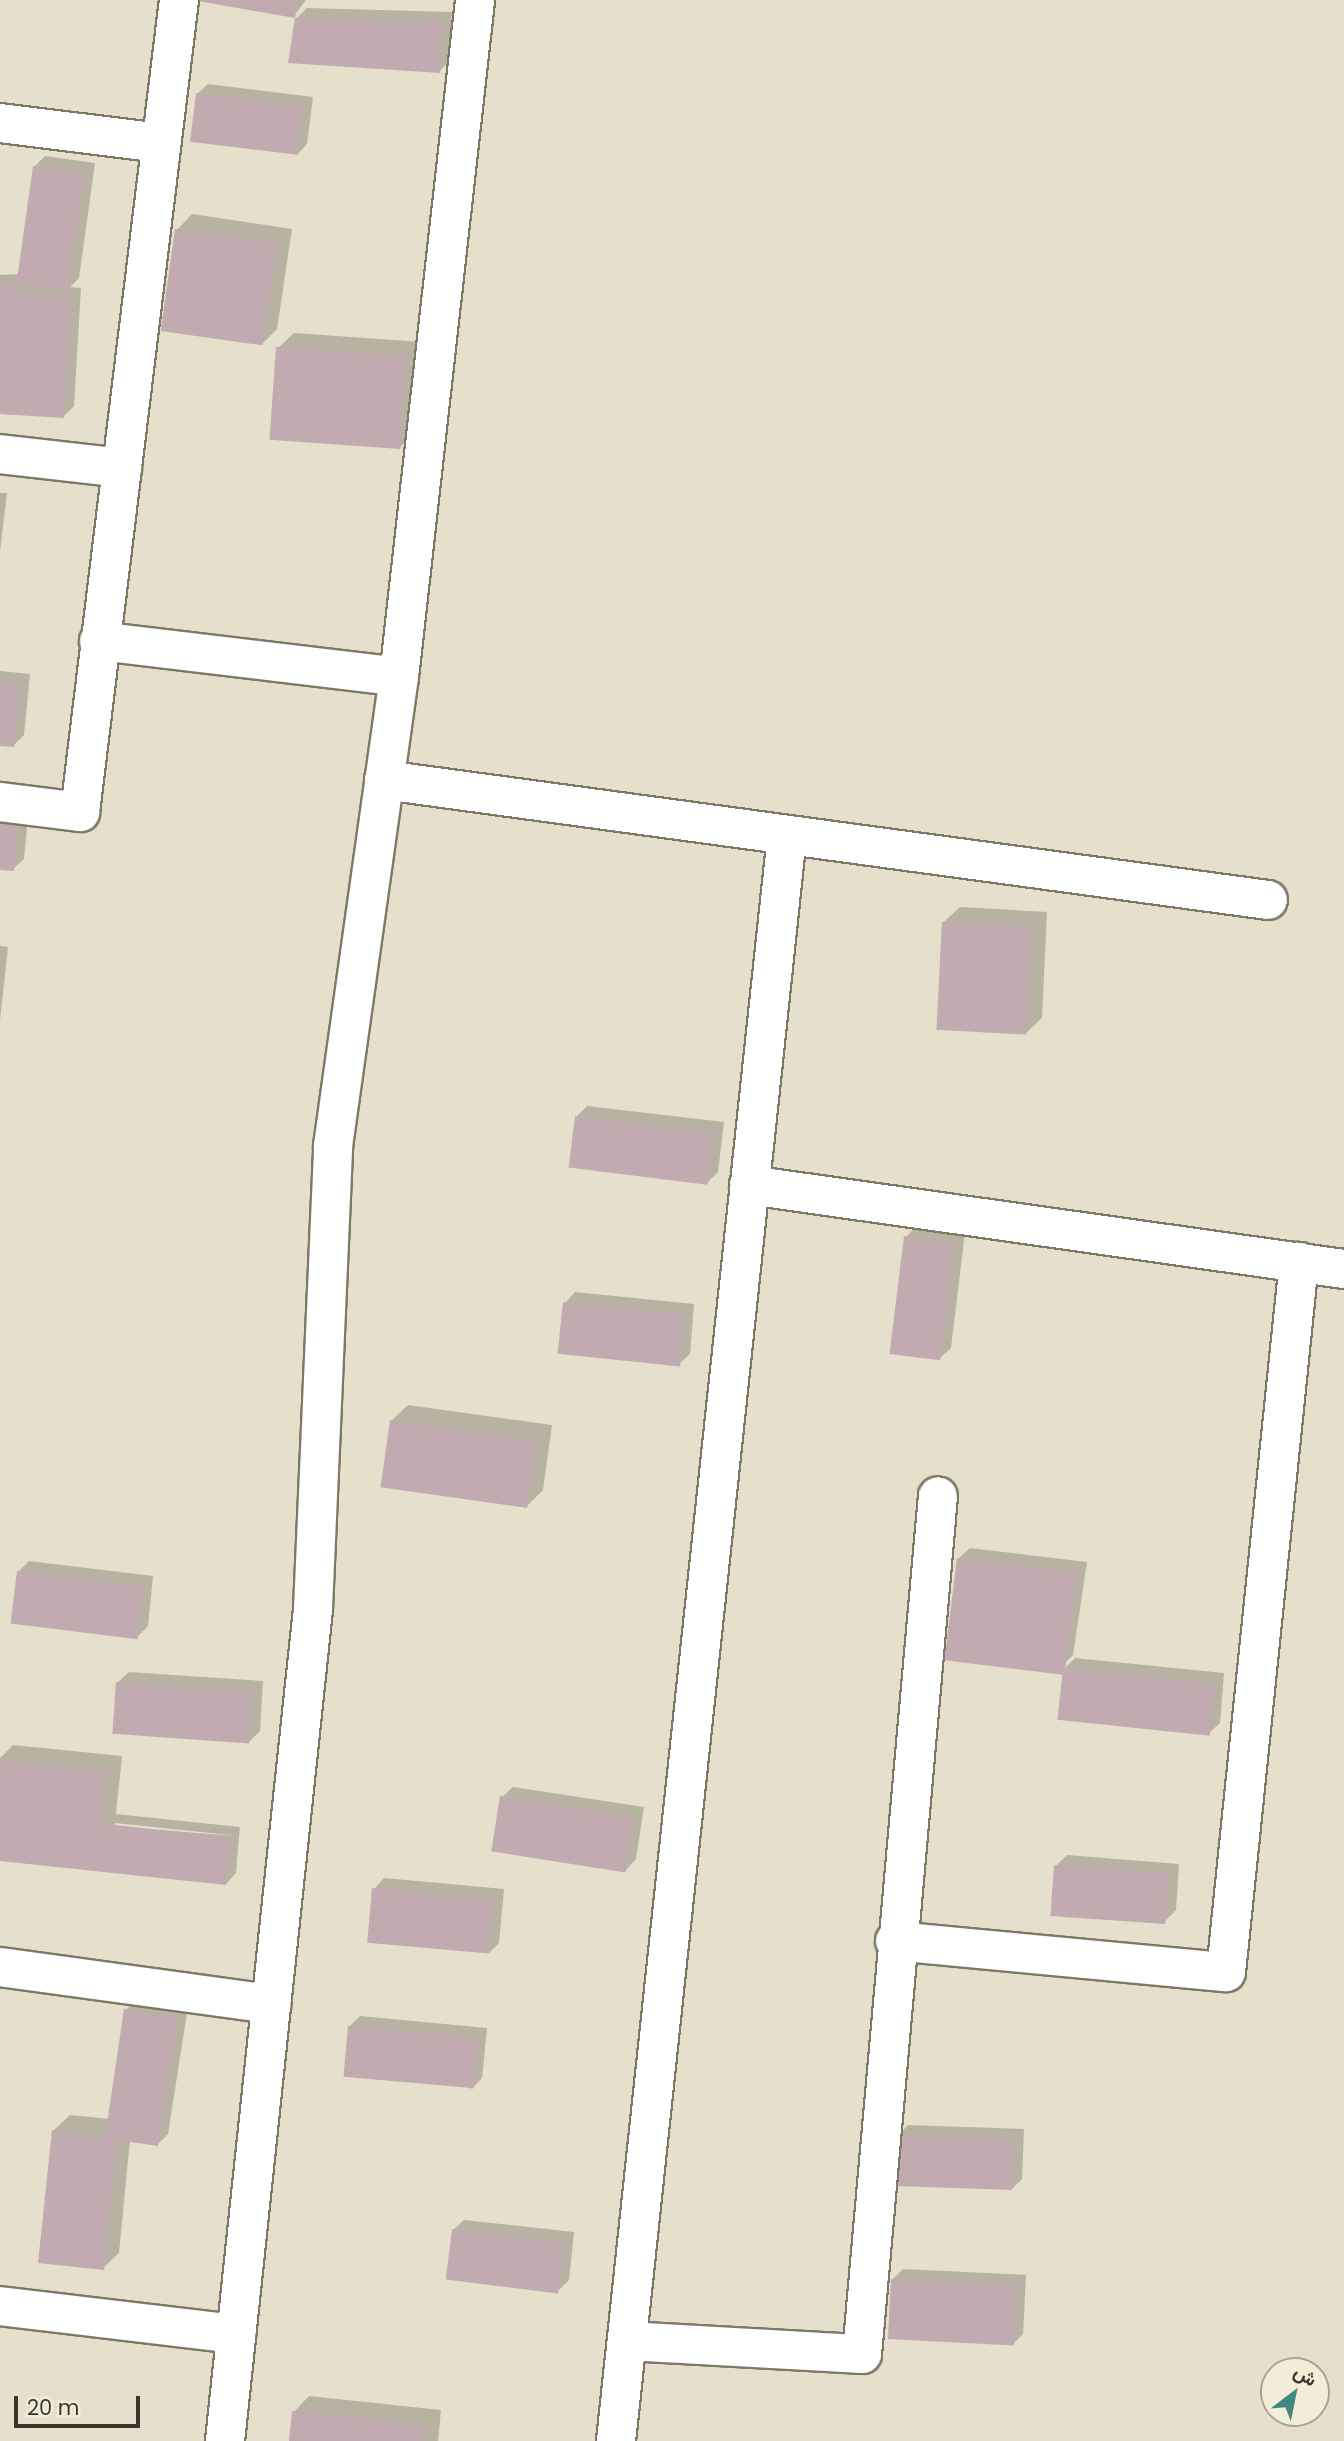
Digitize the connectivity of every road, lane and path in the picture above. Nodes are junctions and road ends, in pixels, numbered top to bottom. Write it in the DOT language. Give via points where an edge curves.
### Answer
graph roads {
  1 [pos="179,0"];
  2 [pos="475,0"];
  3 [pos="0,122"];
  4 [pos="161,143"];
  5 [pos="0,454"];
  6 [pos="122,468"];
  7 [pos="99,641"];
  8 [pos="399,677"];
  9 [pos="384,780"];
  10 [pos="0,802"];
  11 [pos="787,835"];
  12 [pos="1268,900"];
  13 [pos="748,1185"];
  14 [pos="1299,1262"];
  15 [pos="1344,1269"];
  16 [pos="938,1496"];
  17 [pos="895,1941"];
  18 [pos="0,1968"];
  19 [pos="271,2004"];
  20 [pos="0,2305"];
  21 [pos="236,2334"];
  22 [pos="628,2341"];
  23 [pos="225,2441"];
  24 [pos="616,2441"];
  1 -- 4 [label="street"];
  2 -- 8 [label="street"];
  3 -- 4 [label="street"];
  4 -- 6 [label="street"];
  5 -- 6 [label="street"];
  6 -- 7 [label="street"];
  7 -- 8 [label="street"];
  7 -- 10 [label="street" via="80,812"];
  8 -- 9 [label="street"];
  9 -- 11 [label="street"];
  9 -- 19 [label="street" via="333,1146 313,1609"];
  11 -- 12 [label="street"];
  11 -- 13 [label="street"];
  13 -- 14 [label="street"];
  13 -- 22 [label="street"];
  14 -- 15 [label="street"];
  14 -- 17 [label="street" via="1226,1972"];
  16 -- 17 [label="street"];
  17 -- 22 [label="street" via="862,2354"];
  18 -- 19 [label="street"];
  19 -- 21 [label="street"];
  20 -- 21 [label="street"];
  21 -- 23 [label="street"];
  22 -- 24 [label="street"];
}
